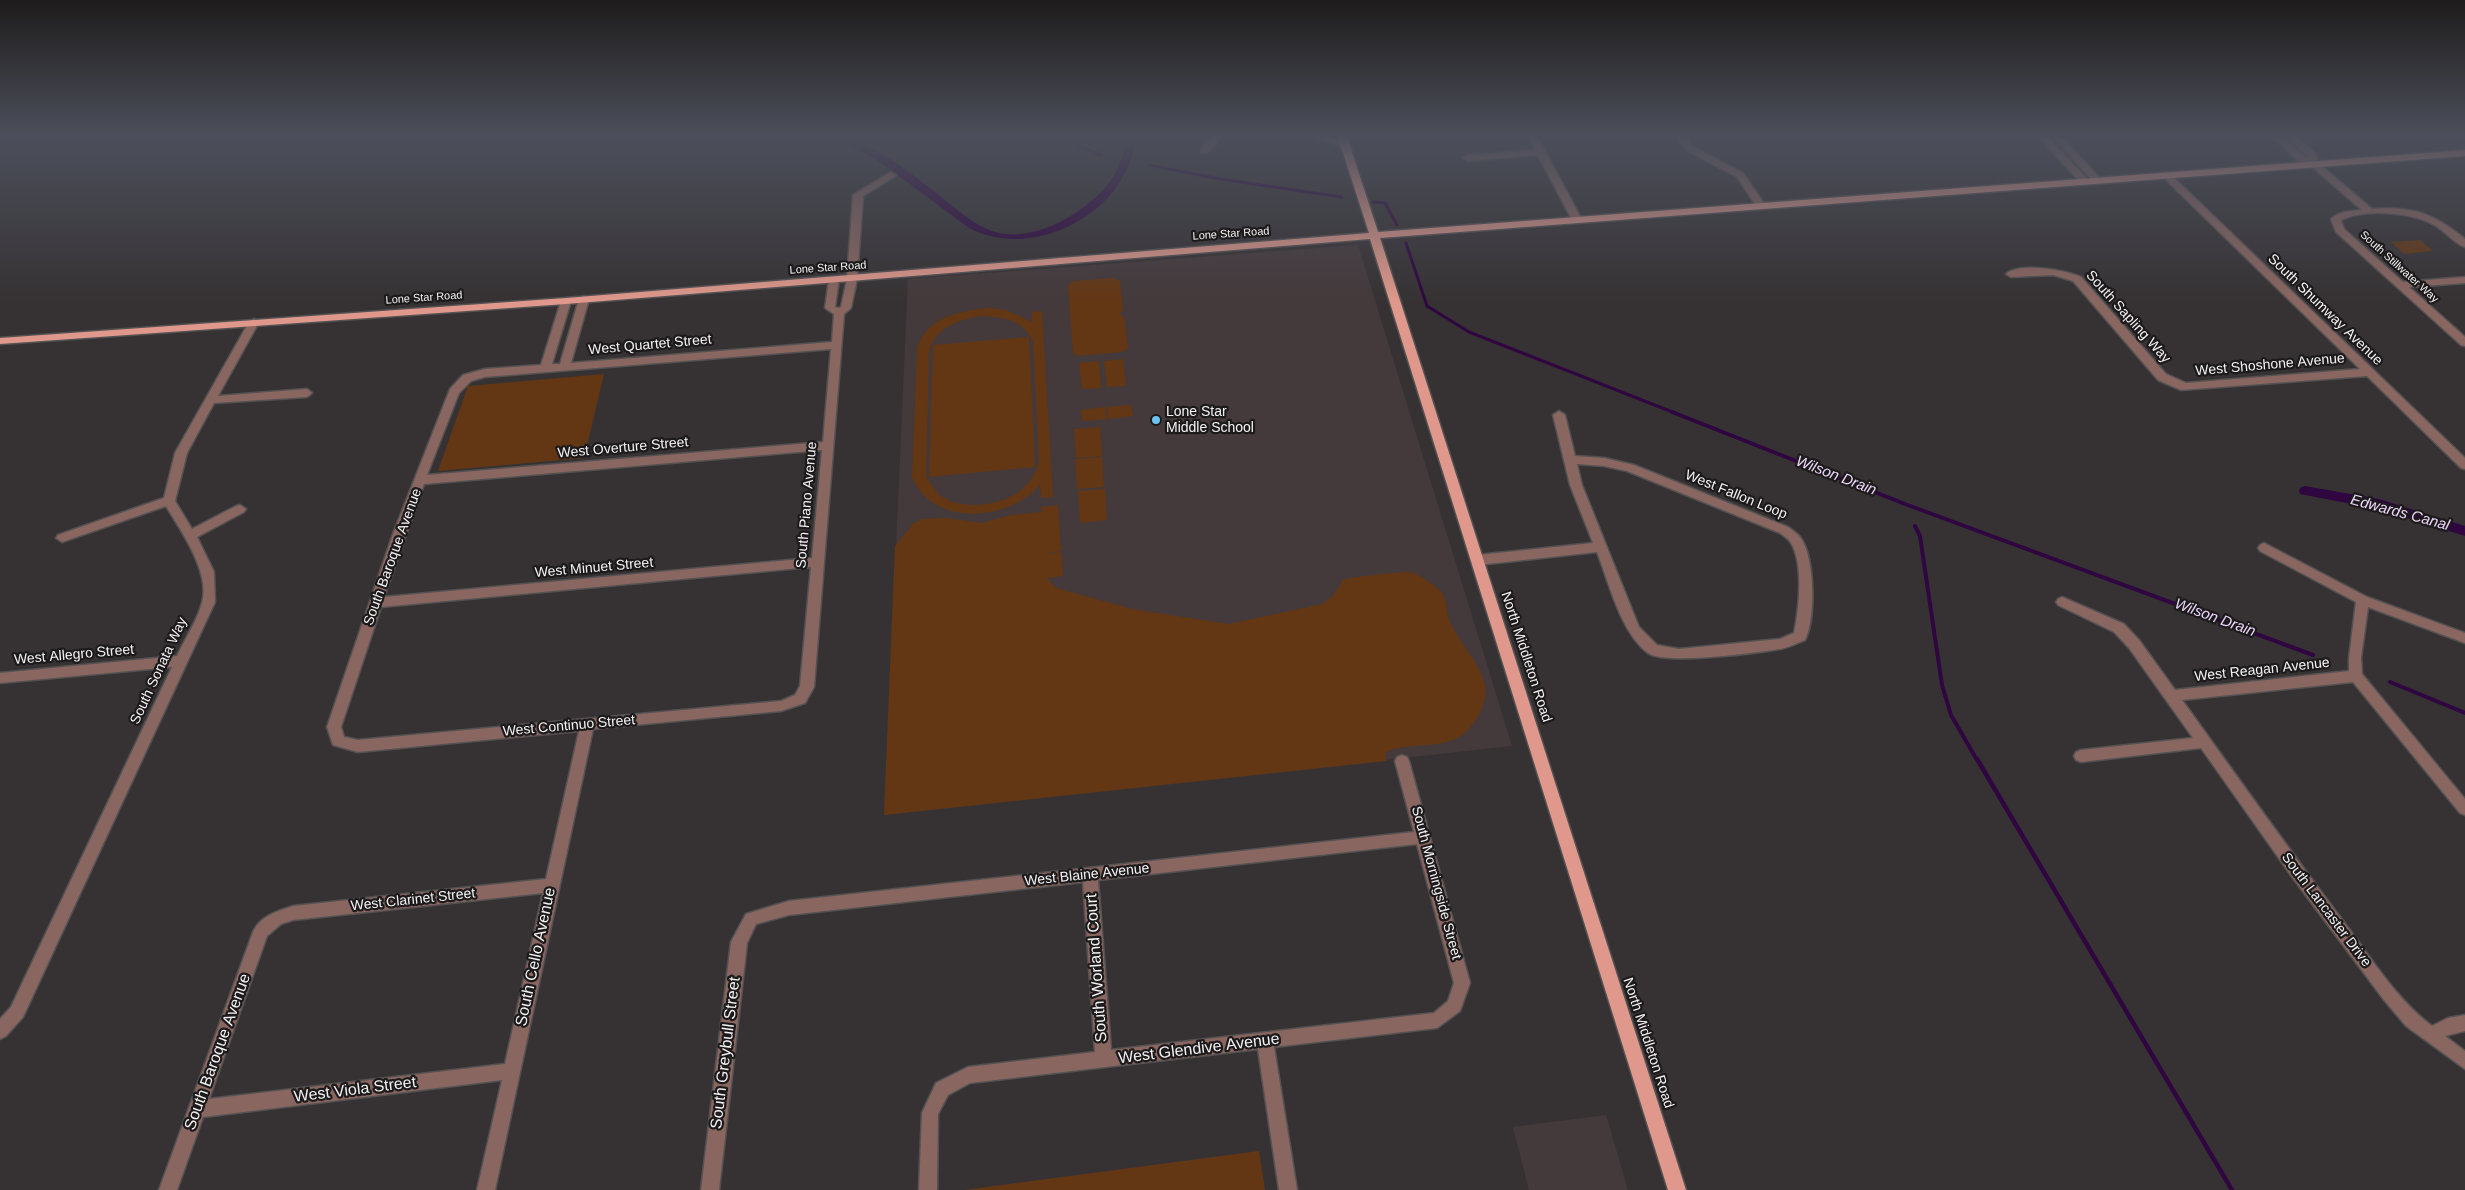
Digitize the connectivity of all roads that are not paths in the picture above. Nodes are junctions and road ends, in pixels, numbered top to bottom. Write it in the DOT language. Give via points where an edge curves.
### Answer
graph roads {
  1 [pos="867,190"];
  2 [pos="1359,190"];
  3 [pos="1560,190"];
  4 [pos="1750,190"];
  5 [pos="1969,190"];
  6 [pos="2181,190"];
  7 [pos="2344,190"];
  8 [pos="1760,205"];
  9 [pos="2370,212"];
  10 [pos="1577,220"];
  11 [pos="1375,235"];
  12 [pos="2465,244"];
  13 [pos="2011,274"];
  14 [pos="852,279"];
  15 [pos="834,280"];
  16 [pos="2465,280"];
  17 [pos="2401,285"];
  18 [pos="584,299"];
  19 [pos="566,301"];
  20 [pos="839,313"];
  21 [pos="254,322"];
  22 [pos="0,341"];
  23 [pos="2465,343"];
  24 [pos="837,345"];
  25 [pos="564,367"];
  26 [pos="545,369"];
  27 [pos="2370,372"];
  28 [pos="467,378"];
  29 [pos="2173,384"];
  30 [pos="307,393"];
  31 [pos="210,400"];
  32 [pos="1559,415"];
  33 [pos="827,446"];
  34 [pos="1570,460"];
  35 [pos="2465,465"];
  36 [pos="422,480"];
  37 [pos="169,501"];
  38 [pos="240,509"];
  39 [pos="190,535"];
  40 [pos="62,538"];
  41 [pos="1601,547"];
  42 [pos="2264,548"];
  43 [pos="1478,560"];
  44 [pos="816,562"];
  45 [pos="2364,600"];
  46 [pos="2062,602"];
  47 [pos="375,604"];
  48 [pos="2465,638"];
  49 [pos="182,661"];
  50 [pos="2356,676"];
  51 [pos="0,678"];
  52 [pos="2172,696"];
  53 [pos="800,699"];
  54 [pos="586,724"];
  55 [pos="338,741"];
  56 [pos="2205,742"];
  57 [pos="2081,756"];
  58 [pos="1402,761"];
  59 [pos="2465,809"];
  60 [pos="1424,837"];
  61 [pos="1090,875"];
  62 [pos="552,885"];
  63 [pos="276,919"];
  64 [pos="751,919"];
  65 [pos="1454,1006"];
  66 [pos="2465,1023"];
  67 [pos="0,1031"];
  68 [pos="2432,1035"];
  69 [pos="1265,1042"];
  70 [pos="1104,1060"];
  71 [pos="2465,1062"];
  72 [pos="512,1071"];
  73 [pos="197,1109"];
  74 [pos="168,1190"];
  75 [pos="486,1190"];
  76 [pos="710,1190"];
  77 [pos="928,1190"];
  78 [pos="1288,1190"];
  79 [pos="1677,1190"];
  1 -- 14 [label="street, South Piano Avenue" via="858,195"];
  2 -- 11 [label="main road, North Middleton Road"];
  3 -- 10 [label="street"];
  4 -- 8 [label="street"];
  5 -- 8 [label="main road, Lone Star Road"];
  6 -- 27 [label="street, South Shumway Avenue"];
  7 -- 9 [label="street, South Stillwater Way"];
  8 -- 10 [label="main road, Lone Star Road"];
  9 -- 12 [label="street" via="2400,210 2421,213 2439,222"];
  9 -- 17 [label="street, South Stillwater Way" via="2346,214 2336,219 2339,230"];
  10 -- 11 [label="main road, Lone Star Road"];
  11 -- 14 [label="main road, Lone Star Road"];
  11 -- 43 [label="main road, North Middleton Road"];
  13 -- 29 [label="street, South Sapling Way" via="2060,272 2077,279 2162,377"];
  14 -- 15 [label="main road, Lone Star Road"];
  14 -- 20 [label="street, South Piano Avenue" via="846,308"];
  15 -- 18 [label="main road, Lone Star Road"];
  15 -- 20 [label="street, South Piano Avenue" via="830,308"];
  16 -- 17 [label="street"];
  17 -- 23 [label="street, South Stillwater Way"];
  18 -- 19 [label="main road, Lone Star Road"];
  18 -- 25 [label="street"];
  19 -- 21 [label="main road, Lone Star Road"];
  19 -- 26 [label="street"];
  20 -- 24 [label="street, South Piano Avenue"];
  21 -- 22 [label="main road, Lone Star Road"];
  21 -- 31 [label="street"];
  24 -- 25 [label="street, West Quartet Street"];
  24 -- 33 [label="street, South Piano Avenue"];
  25 -- 26 [label="street, West Quartet Street"];
  26 -- 28 [label="street, West Quartet Street"];
  27 -- 29 [label="street, West Shoshone Avenue" via="2205,386"];
  27 -- 35 [label="street, South Shumway Avenue"];
  28 -- 36 [label="street, South Baroque Avenue" via="454,392"];
  30 -- 31 [label="street"];
  31 -- 37 [label="street" via="181,453"];
  32 -- 34 [label="street"];
  33 -- 36 [label="street, West Overture Street"];
  33 -- 44 [label="street, South Piano Avenue"];
  34 -- 41 [label="street" via="1576,485"];
  34 -- 41 [label="street, West Fallon Loop" via="1604,462 1630,468 1784,530 1795,539 1803,557 1805,618 1800,636 1781,644 1679,654 1653,650 1634,630"];
  36 -- 47 [label="street, South Baroque Avenue"];
  37 -- 39 [label="street, South Sonata Way"];
  37 -- 40 [label="street"];
  38 -- 39 [label="street"];
  39 -- 49 [label="street, South Sonata Way" via="208,572 209,602"];
  41 -- 43 [label="street"];
  42 -- 45 [label="street"];
  43 -- 79 [label="main road, North Middleton Road"];
  44 -- 47 [label="street, West Minuet Street"];
  44 -- 53 [label="street, South Piano Avenue" via="807,687"];
  45 -- 48 [label="street"];
  45 -- 50 [label="street" via="2355,658"];
  46 -- 52 [label="street, South Lancaster Drive" via="2119,628"];
  47 -- 55 [label="street, South Baroque Avenue" via="334,726"];
  49 -- 51 [label="street, West Allegro Street"];
  49 -- 67 [label="street, South Sonata Way" via="17,1012"];
  50 -- 52 [label="street, West Reagan Avenue"];
  50 -- 59 [label="street"];
  52 -- 56 [label="street, South Lancaster Drive"];
  53 -- 54 [label="street, West Continuo Street" via="780,706"];
  54 -- 55 [label="street, West Continuo Street" via="358,746"];
  54 -- 62 [label="street, South Cello Avenue"];
  56 -- 57 [label="street"];
  56 -- 68 [label="street, South Lancaster Drive" via="2390,995 2412,1021"];
  58 -- 60 [label="street, South Morningside Street"];
  60 -- 61 [label="street, West Blaine Avenue"];
  60 -- 65 [label="street, South Morningside Street" via="1462,983"];
  61 -- 64 [label="street, West Blaine Avenue" via="789,908"];
  61 -- 70 [label="street, South Worland Court"];
  62 -- 63 [label="street, West Clarinet Street" via="292,913"];
  62 -- 72 [label="street, South Cello Avenue"];
  63 -- 73 [label="street, South Baroque Avenue" via="261,932"];
  64 -- 76 [label="street, South Greybull Street" via="739,942"];
  65 -- 69 [label="street, West Glendive Avenue" via="1436,1020"];
  66 -- 68 [label="street" via="2448,1026"];
  68 -- 71 [label="street, South Lancaster Drive"];
  69 -- 70 [label="street, West Glendive Avenue"];
  69 -- 78 [label="street"];
  70 -- 77 [label="street, West Glendive Avenue" via="968,1076 942,1089 930,1113"];
  72 -- 73 [label="street, West Viola Street"];
  72 -- 75 [label="street, South Cello Avenue"];
  73 -- 74 [label="street, South Baroque Avenue"];
}
